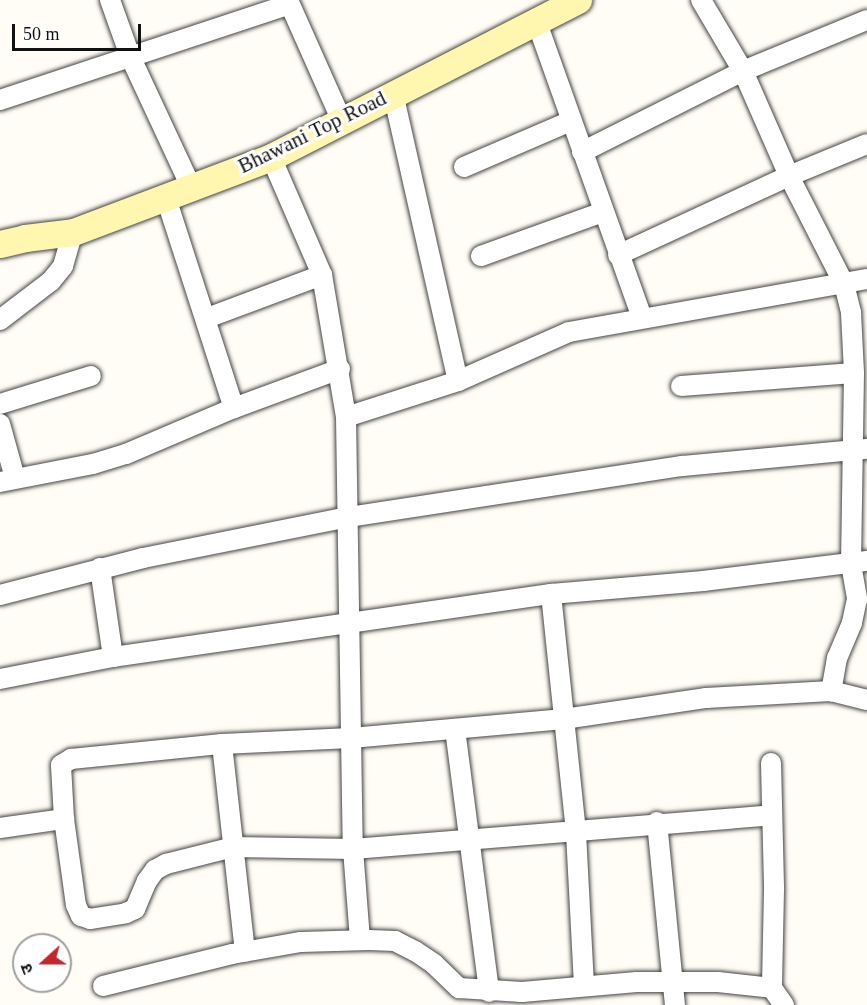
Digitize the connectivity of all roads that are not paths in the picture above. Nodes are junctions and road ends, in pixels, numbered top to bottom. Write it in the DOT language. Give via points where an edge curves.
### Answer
graph roads {
  1 [pos="110,0"];
  2 [pos="578,0"];
  3 [pos="701,0"];
  4 [pos="289,2"];
  5 [pos="536,20"];
  6 [pos="867,20"];
  7 [pos="130,56"];
  8 [pos="743,71"];
  9 [pos="393,93"];
  10 [pos="0,100"];
  11 [pos="341,119"];
  12 [pos="571,121"];
  13 [pos="867,144"];
  14 [pos="582,153"];
  15 [pos="271,157"];
  16 [pos="464,167"];
  17 [pos="789,176"];
  18 [pos="191,187"];
  19 [pos="166,198"];
  20 [pos="603,212"];
  21 [pos="73,232"];
  22 [pos="0,244"];
  23 [pos="618,255"];
  24 [pos="481,256"];
  25 [pos="322,275"];
  26 [pos="867,279"];
  27 [pos="844,285"];
  28 [pos="207,318"];
  29 [pos="642,318"];
  30 [pos="0,320"];
  31 [pos="340,369"];
  32 [pos="854,374"];
  33 [pos="91,376"];
  34 [pos="458,381"];
  35 [pos="681,386"];
  36 [pos="0,404"];
  37 [pos="234,408"];
  38 [pos="346,417"];
  39 [pos="0,424"];
  40 [pos="860,449"];
  41 [pos="7,480"];
  42 [pos="348,517"];
  43 [pos="859,562"];
  44 [pos="100,568"];
  45 [pos="551,594"];
  46 [pos="0,595"];
  47 [pos="350,622"];
  48 [pos="113,657"];
  49 [pos="0,679"];
  50 [pos="831,692"];
  51 [pos="867,700"];
  52 [pos="564,719"];
  53 [pos="455,729"];
  54 [pos="351,738"];
  55 [pos="222,744"];
  56 [pos="771,763"];
  57 [pos="772,815"];
  58 [pos="64,819"];
  59 [pos="657,822"];
  60 [pos="0,828"];
  61 [pos="576,833"];
  62 [pos="470,841"];
  63 [pos="233,847"];
  64 [pos="352,849"];
  65 [pos="360,940"];
  66 [pos="245,952"];
  67 [pos="673,981"];
  68 [pos="584,985"];
  69 [pos="104,986"];
  70 [pos="772,988"];
  71 [pos="489,992"];
  72 [pos="523,999"];
  73 [pos="675,1005"];
  74 [pos="784,1005"];
  1 -- 7 [label="street"];
  2 -- 5 [label="street, Bhawani Top Road"];
  3 -- 8 [label="street"];
  4 -- 7 [label="street"];
  4 -- 11 [label="street"];
  5 -- 9 [label="street, Bhawani Top Road"];
  5 -- 12 [label="street"];
  6 -- 8 [label="street"];
  7 -- 10 [label="street"];
  7 -- 18 [label="street"];
  8 -- 14 [label="street"];
  8 -- 17 [label="street"];
  9 -- 11 [label="street, Bhawani Top Road"];
  9 -- 34 [label="street"];
  11 -- 15 [label="street, Bhawani Top Road"];
  12 -- 14 [label="street"];
  12 -- 16 [label="street"];
  13 -- 17 [label="street"];
  14 -- 20 [label="street"];
  15 -- 18 [label="street, Bhawani Top Road"];
  15 -- 25 [label="street"];
  17 -- 23 [label="street"];
  17 -- 27 [label="street"];
  18 -- 19 [label="street, Bhawani Top Road"];
  19 -- 21 [label="street, Bhawani Top Road"];
  19 -- 28 [label="street"];
  20 -- 23 [label="street"];
  20 -- 24 [label="street"];
  21 -- 22 [label="street, Bhawani Top Road"];
  21 -- 30 [label="street" via="63,266 51,281"];
  23 -- 29 [label="street"];
  25 -- 28 [label="street"];
  25 -- 31 [label="street"];
  26 -- 27 [label="street"];
  27 -- 29 [label="street"];
  27 -- 32 [label="street" via="851,313"];
  28 -- 37 [label="street"];
  29 -- 34 [label="street" via="569,332"];
  31 -- 37 [label="street"];
  31 -- 38 [label="street"];
  32 -- 35 [label="street"];
  32 -- 40 [label="street"];
  33 -- 36 [label="street"];
  34 -- 38 [label="street"];
  37 -- 41 [label="street" via="126,454"];
  38 -- 42 [label="street"];
  39 -- 41 [label="street"];
  40 -- 42 [label="street" via="682,466"];
  40 -- 43 [label="street"];
  42 -- 44 [label="street"];
  42 -- 47 [label="street"];
  43 -- 45 [label="street"];
  43 -- 50 [label="street" via="852,623 837,658"];
  44 -- 46 [label="street"];
  44 -- 48 [label="street"];
  45 -- 47 [label="street"];
  45 -- 52 [label="street"];
  47 -- 48 [label="street"];
  47 -- 54 [label="street"];
  48 -- 49 [label="street"];
  50 -- 51 [label="street"];
  50 -- 52 [label="street" via="706,698"];
  52 -- 53 [label="street"];
  52 -- 61 [label="street"];
  53 -- 54 [label="street"];
  53 -- 62 [label="street"];
  54 -- 55 [label="street"];
  54 -- 64 [label="street"];
  55 -- 58 [label="street" via="71,759 61,765"];
  55 -- 63 [label="street"];
  56 -- 57 [label="street"];
  57 -- 59 [label="street"];
  57 -- 70 [label="street"];
  58 -- 60 [label="street"];
  58 -- 63 [label="street" via="76,905 81,916 90,919 135,909 147,881 166,864"];
  59 -- 61 [label="street"];
  59 -- 67 [label="street"];
  61 -- 62 [label="street"];
  61 -- 68 [label="street"];
  62 -- 64 [label="street"];
  62 -- 71 [label="street"];
  63 -- 64 [label="street"];
  63 -- 66 [label="street"];
  64 -- 65 [label="street"];
  65 -- 66 [label="street" via="301,942"];
  65 -- 71 [label="street" via="395,941 434,964 459,988"];
  66 -- 69 [label="street"];
  67 -- 68 [label="street"];
  67 -- 70 [label="street"];
  67 -- 73 [label="street"];
  68 -- 72 [label="street"];
  70 -- 74 [label="street"];
  71 -- 72 [label="street"];
}
